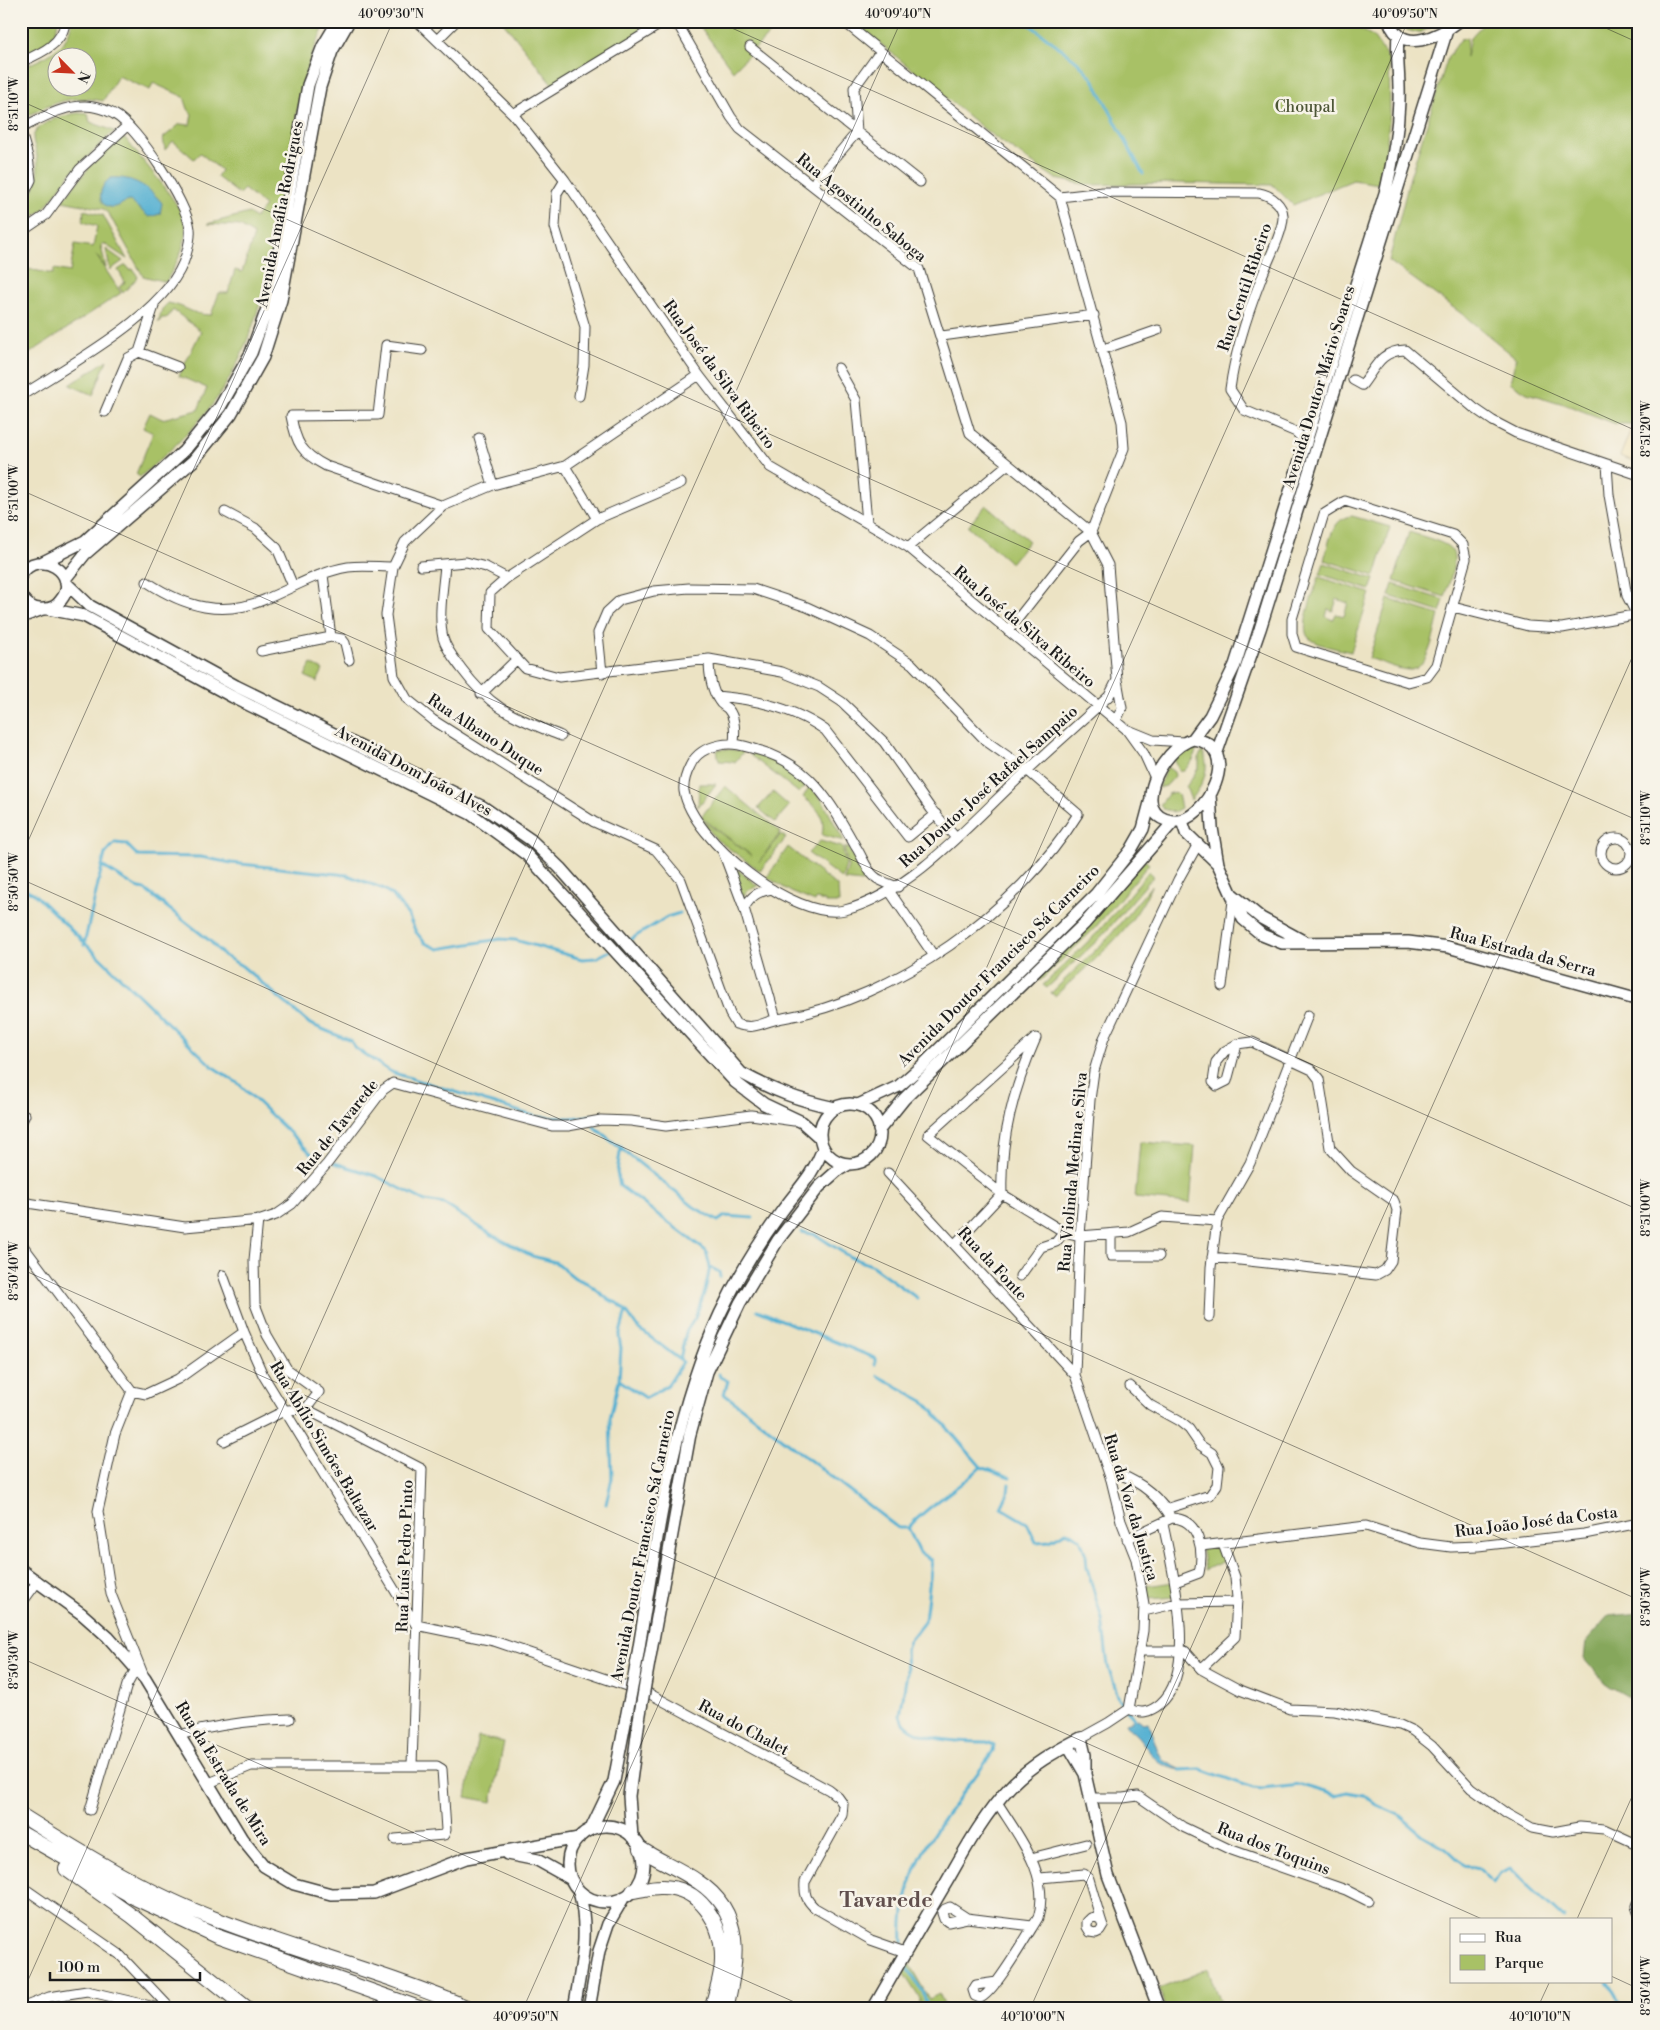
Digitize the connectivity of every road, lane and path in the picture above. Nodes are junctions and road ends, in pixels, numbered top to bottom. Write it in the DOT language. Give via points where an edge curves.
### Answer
graph roads {
  1 [pos="65,21"];
  2 [pos="338,21"];
  3 [pos="349,21"];
  4 [pos="417,21"];
  5 [pos="456,21"];
  6 [pos="843,21"];
  7 [pos="1459,21"];
  8 [pos="1386,22"];
  9 [pos="1448,30"];
  10 [pos="1398,34"];
  11 [pos="438,40"];
  12 [pos="750,47"];
  13 [pos="880,52"];
  14 [pos="21,62"];
  15 [pos="513,114"];
  16 [pos="128,125"];
  17 [pos="21,130"];
  18 [pos="857,132"];
  19 [pos="565,180"];
  20 [pos="920,182"];
  21 [pos="812,185"];
  22 [pos="1060,197"];
  23 [pos="21,200"];
  24 [pos="21,232"];
  25 [pos="155,303"];
  26 [pos="1094,315"];
  27 [pos="1158,330"];
  28 [pos="942,336"];
  29 [pos="422,350"];
  30 [pos="1102,350"];
  31 [pos="139,352"];
  32 [pos="178,367"];
  33 [pos="838,368"];
  34 [pos="699,375"];
  35 [pos="1353,380"];
  36 [pos="21,396"];
  37 [pos="579,396"];
  38 [pos="105,412"];
  39 [pos="479,438"];
  40 [pos="1307,443"];
  41 [pos="1607,464"];
  42 [pos="1007,465"];
  43 [pos="565,466"];
  44 [pos="1639,475"];
  45 [pos="681,483"];
  46 [pos="493,485"];
  47 [pos="443,506"];
  48 [pos="225,512"];
  49 [pos="597,519"];
  50 [pos="866,522"];
  51 [pos="1092,532"];
  52 [pos="908,547"];
  53 [pos="21,560"];
  54 [pos="38,563"];
  55 [pos="421,566"];
  56 [pos="445,566"];
  57 [pos="393,567"];
  58 [pos="21,575"];
  59 [pos="323,575"];
  60 [pos="507,578"];
  61 [pos="66,581"];
  62 [pos="147,582"];
  63 [pos="294,586"];
  64 [pos="21,596"];
  65 [pos="1453,607"];
  66 [pos="44,609"];
  67 [pos="1638,615"];
  68 [pos="21,617"];
  69 [pos="1008,631"];
  70 [pos="331,637"];
  71 [pos="261,651"];
  72 [pos="517,659"];
  73 [pos="709,659"];
  74 [pos="349,660"];
  75 [pos="602,673"];
  76 [pos="1117,680"];
  77 [pos="481,694"];
  78 [pos="716,696"];
  79 [pos="1097,706"];
  80 [pos="1116,721"];
  81 [pos="1126,728"];
  82 [pos="561,736"];
  83 [pos="1188,740"];
  84 [pos="734,744"];
  85 [pos="1217,752"];
  86 [pos="1027,770"];
  87 [pos="1155,778"];
  88 [pos="1210,794"];
  89 [pos="1151,799"];
  90 [pos="936,814"];
  91 [pos="1178,821"];
  92 [pos="956,838"];
  93 [pos="1198,844"];
  94 [pos="723,851"];
  95 [pos="1218,864"];
  96 [pos="772,889"];
  97 [pos="894,890"];
  98 [pos="1232,897"];
  99 [pos="744,908"];
  100 [pos="934,956"];
  101 [pos="1222,986"];
  102 [pos="1639,1000"];
  103 [pos="1308,1015"];
  104 [pos="776,1019"];
  105 [pos="1237,1044"];
  106 [pos="1291,1060"];
  107 [pos="858,1105"];
  108 [pos="835,1108"];
  109 [pos="802,1122"];
  110 [pos="879,1130"];
  111 [pos="822,1143"];
  112 [pos="849,1164"];
  113 [pos="888,1173"];
  114 [pos="1002,1194"];
  115 [pos="21,1202"];
  116 [pos="258,1220"];
  117 [pos="1217,1221"];
  118 [pos="1064,1232"];
  119 [pos="1110,1234"];
  120 [pos="1080,1236"];
  121 [pos="21,1243"];
  122 [pos="955,1244"];
  123 [pos="1159,1256"];
  124 [pos="1212,1256"];
  125 [pos="223,1274"];
  126 [pos="1020,1276"];
  127 [pos="1209,1317"];
  128 [pos="244,1332"];
  129 [pos="1074,1375"];
  130 [pos="1130,1386"];
  131 [pos="132,1391"];
  132 [pos="306,1409"];
  133 [pos="286,1410"];
  134 [pos="224,1441"];
  135 [pos="1108,1470"];
  136 [pos="1166,1509"];
  137 [pos="1172,1518"];
  138 [pos="1639,1523"];
  139 [pos="1162,1524"];
  140 [pos="1127,1539"];
  141 [pos="1223,1544"];
  142 [pos="1201,1546"];
  143 [pos="21,1570"];
  144 [pos="38,1582"];
  145 [pos="1175,1582"];
  146 [pos="1237,1602"];
  147 [pos="1178,1603"];
  148 [pos="21,1604"];
  149 [pos="1144,1611"];
  150 [pos="416,1625"];
  151 [pos="1181,1650"];
  152 [pos="1139,1651"];
  153 [pos="136,1669"];
  154 [pos="1201,1669"];
  155 [pos="145,1679"];
  156 [pos="1128,1709"];
  157 [pos="290,1720"];
  158 [pos="179,1735"];
  159 [pos="1081,1738"];
  160 [pos="1068,1744"];
  161 [pos="412,1765"];
  162 [pos="1085,1774"];
  163 [pos="209,1783"];
  164 [pos="1089,1798"];
  165 [pos="997,1802"];
  166 [pos="90,1810"];
  167 [pos="21,1815"];
  168 [pos="591,1829"];
  169 [pos="23,1834"];
  170 [pos="632,1837"];
  171 [pos="579,1838"];
  172 [pos="395,1839"];
  173 [pos="1086,1844"];
  174 [pos="1639,1845"];
  175 [pos="641,1849"];
  176 [pos="498,1852"];
  177 [pos="1031,1858"];
  178 [pos="1040,1878"];
  179 [pos="571,1879"];
  180 [pos="21,1887"];
  181 [pos="579,1891"];
  182 [pos="628,1894"];
  183 [pos="1639,1898"];
  184 [pos="1368,1901"];
  185 [pos="1638,1912"];
  186 [pos="967,1918"];
  187 [pos="1101,1920"];
  188 [pos="1032,1926"];
  189 [pos="905,1952"];
  190 [pos="997,1982"];
  191 [pos="725,1984"];
  192 [pos="21,2008"];
  193 [pos="163,2009"];
  194 [pos="171,2009"];
  195 [pos="248,2009"];
  196 [pos="422,2009"];
  197 [pos="471,2009"];
  198 [pos="574,2009"];
  199 [pos="589,2009"];
  200 [pos="712,2009"];
  201 [pos="726,2009"];
  202 [pos="872,2009"];
  203 [pos="1159,2009"];
  1 -- 14 [label="street" via="65,27 49,49"];
  2 -- 54 [label="main road, Avenida Amália Rodrigues" via="322,46 308,84 271,298 251,352 220,407 184,451 86,541"];
  3 -- 61 [label="main road, Avenida Amália Rodrigues" via="332,50 320,87 281,300 263,357 232,414 193,461 85,554"];
  4 -- 11 [label="street, Rua José da Silva Ribeiro"];
  5 -- 11 [label="street"];
  6 -- 13 [label="street"];
  7 -- 9 [label="main road"];
  8 -- 10 [label="main road"];
  9 -- 10 [label="main road" via="1421,41 1409,40"];
  9 -- 85 [label="main road, Avenida Doutor Mário Soares" via="1263,620"];
  10 -- 40 [label="main road, Avenida Doutor Mário Soares" via="1399,100 1395,151 1386,190"];
  11 -- 15 [label="street, Rua José da Silva Ribeiro"];
  12 -- 18 [label="street"];
  13 -- 18 [label="street" via="854,88"];
  13 -- 22 [label="street"];
  15 -- 19 [label="street, Rua José da Silva Ribeiro"];
  15 -- 21 [label="street, Rua Agostinho Saboga" via="664,22 679,26 734,123"];
  16 -- 17 [label="street" via="114,114 86,106 58,110"];
  16 -- 24 [label="street" via="80,169 46,215"];
  16 -- 25 [label="street" via="138,133 182,203 190,229 186,256 166,292"];
  17 -- 23 [label="street" via="31,180"];
  18 -- 20 [label="street"];
  18 -- 21 [label="street"];
  19 -- 34 [label="street, Rua José da Silva Ribeiro"];
  19 -- 37 [label="street" via="557,193 555,227 585,327"];
  21 -- 28 [label="street, Rua Agostinho Saboga" via="919,269"];
  22 -- 26 [label="street"];
  22 -- 40 [label="street, Rua Gentil Ribeiro" via="1103,192 1259,192 1279,204 1283,217 1234,360 1230,389 1244,410 1296,432"];
  25 -- 31 [label="street"];
  25 -- 36 [label="street" via="134,322"];
  26 -- 28 [label="street"];
  26 -- 30 [label="street"];
  27 -- 30 [label="street"];
  28 -- 42 [label="street, Rua Agostinho Saboga" via="970,433"];
  29 -- 47 [label="street" via="386,345 378,415 291,416 300,447 308,457"];
  30 -- 51 [label="street" via="1122,422 1124,448"];
  31 -- 32 [label="street"];
  31 -- 38 [label="street" via="128,358"];
  33 -- 50 [label="street" via="856,400"];
  34 -- 43 [label="street, Rua Albano Duque"];
  34 -- 50 [label="street, Rua José da Silva Ribeiro" via="770,467"];
  35 -- 41 [label="street" via="1362,385 1383,356 1392,350 1405,350 1493,421 1516,433"];
  39 -- 46 [label="street"];
  40 -- 83 [label="main road, Avenida Doutor Mário Soares" via="1233,671 1210,716"];
  41 -- 44 [label="street"];
  41 -- 67 [label="street" via="1609,495 1627,596"];
  42 -- 51 [label="street, Rua Agostinho Saboga"];
  42 -- 52 [label="street"];
  43 -- 46 [label="street, Rua Albano Duque"];
  43 -- 49 [label="street"];
  45 -- 49 [label="street"];
  46 -- 47 [label="street, Rua Albano Duque"];
  47 -- 57 [label="street, Rua Albano Duque" via="404,542"];
  48 -- 63 [label="street" via="254,528 277,548"];
  49 -- 60 [label="street"];
  50 -- 52 [label="street, Rua José da Silva Ribeiro"];
  51 -- 69 [label="street" via="1079,541"];
  51 -- 76 [label="street, Rua Agostinho Saboga" via="1108,565"];
  52 -- 69 [label="street, Rua José da Silva Ribeiro"];
  53 -- 54 [label="main road, Avenida Dom João Alves"];
  54 -- 58 [label="main road, Avenida Amália Rodrigues"];
  54 -- 61 [label="main road, Avenida Dom João Alves" via="57,567"];
  55 -- 56 [label="street"];
  56 -- 60 [label="street" via="466,562 486,567"];
  56 -- 77 [label="street" via="444,640"];
  57 -- 59 [label="street" via="347,568"];
  57 -- 104 [label="street, Rua Albano Duque" via="386,614 394,676 407,699 433,720 594,822 656,850 681,880 736,1024 749,1029"];
  59 -- 63 [label="street"];
  59 -- 70 [label="street"];
  60 -- 72 [label="street" via="490,593 489,629"];
  61 -- 66 [label="main road, Avenida Amália Rodrigues" via="66,590 59,602"];
  61 -- 108 [label="main road, Avenida Dom João Alves" via="90,606 236,686 483,807 531,840 560,868 741,1073 773,1091"];
  62 -- 63 [label="street" via="169,596 202,608 234,608 264,600"];
  64 -- 66 [label="main road" via="27,604"];
  65 -- 65 [label="street" via="1466,560 1462,545 1453,535 1344,501 1324,514 1292,619 1292,634 1296,647 1408,682 1427,677 1436,665"];
  65 -- 67 [label="street" via="1528,626 1597,623"];
  66 -- 68 [label="main road"];
  66 -- 109 [label="main road, Avenida Dom João Alves" via="84,616 233,697 471,814 527,855 735,1082 764,1104"];
  69 -- 79 [label="street, Rua José da Silva Ribeiro"];
  70 -- 71 [label="street"];
  70 -- 74 [label="street" via="346,643"];
  72 -- 75 [label="street" via="525,668 559,677"];
  72 -- 77 [label="street"];
  73 -- 75 [label="street"];
  73 -- 78 [label="street"];
  73 -- 90 [label="street" via="782,672 819,687 842,702 884,742"];
  75 -- 86 [label="street" via="598,633 607,612 620,600 654,591 689,588 753,590 807,607 870,636 912,664 986,740"];
  76 -- 79 [label="street" via="1109,696"];
  76 -- 80 [label="street, Rua Agostinho Saboga" via="1122,708"];
  77 -- 82 [label="street" via="507,714"];
  78 -- 84 [label="street" via="732,714"];
  78 -- 90 [label="street" via="750,700 811,720 825,730 908,837"];
  79 -- 80 [label="street, Rua José da Silva Ribeiro"];
  79 -- 86 [label="street, Rua Doutor José Rafael Sampaio"];
  80 -- 81 [label="street, Rua José da Silva Ribeiro"];
  81 -- 83 [label="street, Rua José da Silva Ribeiro" via="1153,740"];
  81 -- 87 [label="street, Rua José da Silva Ribeiro" via="1144,754"];
  83 -- 85 [label="main road" via="1203,740"];
  83 -- 87 [label="main road" via="1167,756"];
  84 -- 94 [label="street" via="706,748 694,758 684,778 687,801 700,825"];
  84 -- 97 [label="street" via="777,756 799,769 819,788 874,877"];
  85 -- 88 [label="main road" via="1220,762"];
  86 -- 92 [label="street, Rua Doutor José Rafael Sampaio"];
  86 -- 100 [label="street" via="1078,814 1046,859 1008,901"];
  87 -- 89 [label="main road"];
  88 -- 91 [label="main road" via="1194,813"];
  88 -- 95 [label="main road"];
  89 -- 91 [label="main road" via="1160,816"];
  89 -- 107 [label="main road, Avenida Doutor Francisco Sá Carneiro" via="1143,828 1131,850 1096,894 924,1064 899,1086"];
  90 -- 92 [label="street"];
  91 -- 93 [label="main road"];
  91 -- 110 [label="main road, Avenida Doutor Francisco Sá Carneiro" via="1095,913 904,1099"];
  92 -- 97 [label="street, Rua Doutor José Rafael Sampaio"];
  93 -- 95 [label="main road"];
  93 -- 120 [label="street, Rua Violinda Medina e Silva" via="1104,1038 1094,1071"];
  94 -- 96 [label="street, Rua Doutor José Rafael Sampaio"];
  94 -- 99 [label="street"];
  95 -- 98 [label="main road, Rua Estrada da Serra"];
  96 -- 97 [label="street, Rua Doutor José Rafael Sampaio" via="817,909 843,910"];
  96 -- 99 [label="street" via="758,892"];
  97 -- 100 [label="street"];
  98 -- 101 [label="street"];
  98 -- 102 [label="main road, Rua Estrada da Serra" via="1307,943 1408,942 1448,947"];
  99 -- 104 [label="street"];
  100 -- 104 [label="street" via="864,994 810,1013"];
  103 -- 106 [label="street"];
  105 -- 106 [label="street" via="1252,1042"];
  106 -- 117 [label="street" via="1250,1163"];
  106 -- 124 [label="street" via="1312,1070 1319,1079 1330,1148 1351,1171 1394,1202 1397,1210 1390,1261 1385,1270 1376,1275"];
  107 -- 108 [label="main road"];
  107 -- 110 [label="main road" via="872,1115"];
  108 -- 111 [label="main road" via="823,1120"];
  109 -- 111 [label="main road, Avenida Dom João Alves"];
  109 -- 116 [label="street, Rua de Tavarede" via="751,1115 666,1126 601,1120 552,1126 393,1083 383,1090 328,1164 292,1204 276,1215"];
  110 -- 112 [label="main road" via="874,1151 867,1158"];
  111 -- 112 [label="main road" via="834,1159"];
  111 -- 168 [label="main road, Avenida Doutor Francisco Sá Carneiro, bridge" via="809,1178 750,1256 697,1368 677,1432 614,1781"];
  112 -- 170 [label="main road, Avenida Doutor Francisco Sá Carneiro, bridge" via="819,1187 778,1240 740,1303 708,1372 690,1434 639,1720 628,1796"];
  113 -- 122 [label="street, Rua da Fonte"];
  114 -- 114 [label="street" via="1007,1123 1019,1078 1036,1038 928,1135"];
  114 -- 118 [label="street"];
  114 -- 122 [label="street"];
  115 -- 116 [label="street, Rua de Tavarede" via="184,1227"];
  116 -- 132 [label="street" via="254,1260 255,1304 267,1335 287,1369 319,1392"];
  117 -- 119 [label="street" via="1162,1218 1129,1232"];
  117 -- 124 [label="street"];
  118 -- 120 [label="street"];
  118 -- 126 [label="street" via="1056,1242 1041,1247"];
  119 -- 120 [label="street"];
  119 -- 123 [label="street" via="1111,1256"];
  120 -- 129 [label="street, Rua Violinda Medina e Silva"];
  121 -- 131 [label="street"];
  122 -- 129 [label="street, Rua da Fonte"];
  124 -- 127 [label="street"];
  125 -- 128 [label="street, Rua Abílio Simões Baltazar"];
  128 -- 131 [label="street" via="178,1380 146,1394"];
  128 -- 133 [label="street, Rua Abílio Simões Baltazar" via="263,1374"];
  129 -- 135 [label="street, Rua da Voz da Justiça"];
  130 -- 136 [label="street" via="1150,1405 1189,1429 1200,1445 1212,1453 1219,1467 1217,1485 1210,1495"];
  131 -- 155 [label="street" via="115,1434 98,1511 111,1594"];
  132 -- 133 [label="street"];
  132 -- 150 [label="street, Rua Luís Pedro Pinto" via="422,1469"];
  133 -- 134 [label="street"];
  133 -- 150 [label="street, Rua Abílio Simões Baltazar"];
  135 -- 136 [label="street" via="1150,1489"];
  135 -- 140 [label="street, Rua da Voz da Justiça"];
  136 -- 137 [label="street"];
  137 -- 139 [label="street"];
  137 -- 142 [label="street" via="1191,1525"];
  138 -- 141 [label="street, Rua João José da Costa" via="1584,1534 1460,1547 1420,1543 1366,1526"];
  139 -- 140 [label="street"];
  139 -- 145 [label="street"];
  140 -- 149 [label="street, Rua da Voz da Justiça" via="1136,1559"];
  141 -- 142 [label="street, Rua João José da Costa"];
  141 -- 146 [label="street" via="1235,1578"];
  142 -- 145 [label="street" via="1199,1573"];
  143 -- 144 [label="main road, Rua da Estrada de Mira"];
  144 -- 148 [label="street"];
  144 -- 153 [label="main road, Rua da Estrada de Mira" via="89,1620"];
  145 -- 147 [label="street"];
  146 -- 147 [label="street"];
  146 -- 154 [label="street" via="1235,1637"];
  147 -- 149 [label="street"];
  147 -- 151 [label="street"];
  149 -- 152 [label="street, Rua da Voz da Justiça"];
  150 -- 161 [label="street, Rua Luís Pedro Pinto"];
  150 -- 189 [label="street, Rua do Chalet" via="494,1641 650,1694 829,1790 843,1804 842,1815 805,1882 808,1902 871,1940"];
  151 -- 152 [label="street"];
  151 -- 154 [label="street" via="1191,1655"];
  151 -- 156 [label="street" via="1175,1679 1164,1701 1144,1713"];
  152 -- 156 [label="street, Rua da Voz da Justiça"];
  153 -- 155 [label="main road, Rua da Estrada de Mira"];
  153 -- 166 [label="street" via="127,1685"];
  154 -- 174 [label="street" via="1240,1690 1290,1709 1335,1711 1400,1725 1413,1731 1432,1746 1471,1788 1532,1828 1553,1832 1580,1827 1604,1829"];
  155 -- 158 [label="main road, Rua da Estrada de Mira"];
  156 -- 159 [label="street"];
  157 -- 158 [label="street" via="216,1725"];
  158 -- 163 [label="main road, Rua da Estrada de Mira"];
  159 -- 160 [label="main road"];
  159 -- 162 [label="main road"];
  160 -- 162 [label="main road"];
  160 -- 165 [label="main road" via="1010,1786"];
  161 -- 163 [label="street" via="251,1766"];
  161 -- 172 [label="street" via="442,1769 446,1830 444,1835"];
  162 -- 164 [label="main road"];
  163 -- 176 [label="main road, Rua da Estrada de Mira" via="242,1839 264,1866 294,1884 331,1894 374,1893 466,1858"];
  164 -- 184 [label="street, Rua dos Toquins" via="1138,1796 1183,1827 1229,1849 1346,1890"];
  164 -- 203 [label="main road" via="1108,1875"];
  165 -- 177 [label="street"];
  165 -- 189 [label="main road" via="985,1816"];
  167 -- 197 [label="main road" via="91,1858 216,1920"];
  168 -- 170 [label="main road" via="613,1827"];
  168 -- 171 [label="main road"];
  169 -- 195 [label="main road"];
  169 -- 196 [label="main road" via="137,1899 216,1936"];
  170 -- 175 [label="main road"];
  171 -- 176 [label="main road, Rua da Estrada de Mira"];
  171 -- 179 [label="main road" via="569,1857"];
  173 -- 177 [label="street"];
  175 -- 182 [label="main road" via="643,1871"];
  175 -- 191 [label="main road" via="699,1882 720,1903 736,1940"];
  176 -- 179 [label="main road, Rua da Estrada de Mira" via="538,1860"];
  177 -- 178 [label="street"];
  178 -- 187 [label="street" via="1084,1874 1089,1879"];
  178 -- 188 [label="street" via="1040,1910"];
  179 -- 181 [label="main road"];
  180 -- 194 [label="street" via="119,1954"];
  181 -- 182 [label="main road" via="601,1902 613,1902"];
  181 -- 198 [label="main road" via="585,1914 585,1944"];
  182 -- 191 [label="main road" via="661,1887 691,1893 710,1912 721,1938"];
  182 -- 199 [label="main road" via="608,1924 599,1951"];
  183 -- 185 [label="street"];
  186 -- 188 [label="street"];
  188 -- 190 [label="street"];
  189 -- 202 [label="main road"];
  191 -- 200 [label="main road"];
  191 -- 201 [label="main road"];
  192 -- 193 [label="street" via="49,1997 87,1991"];
}
